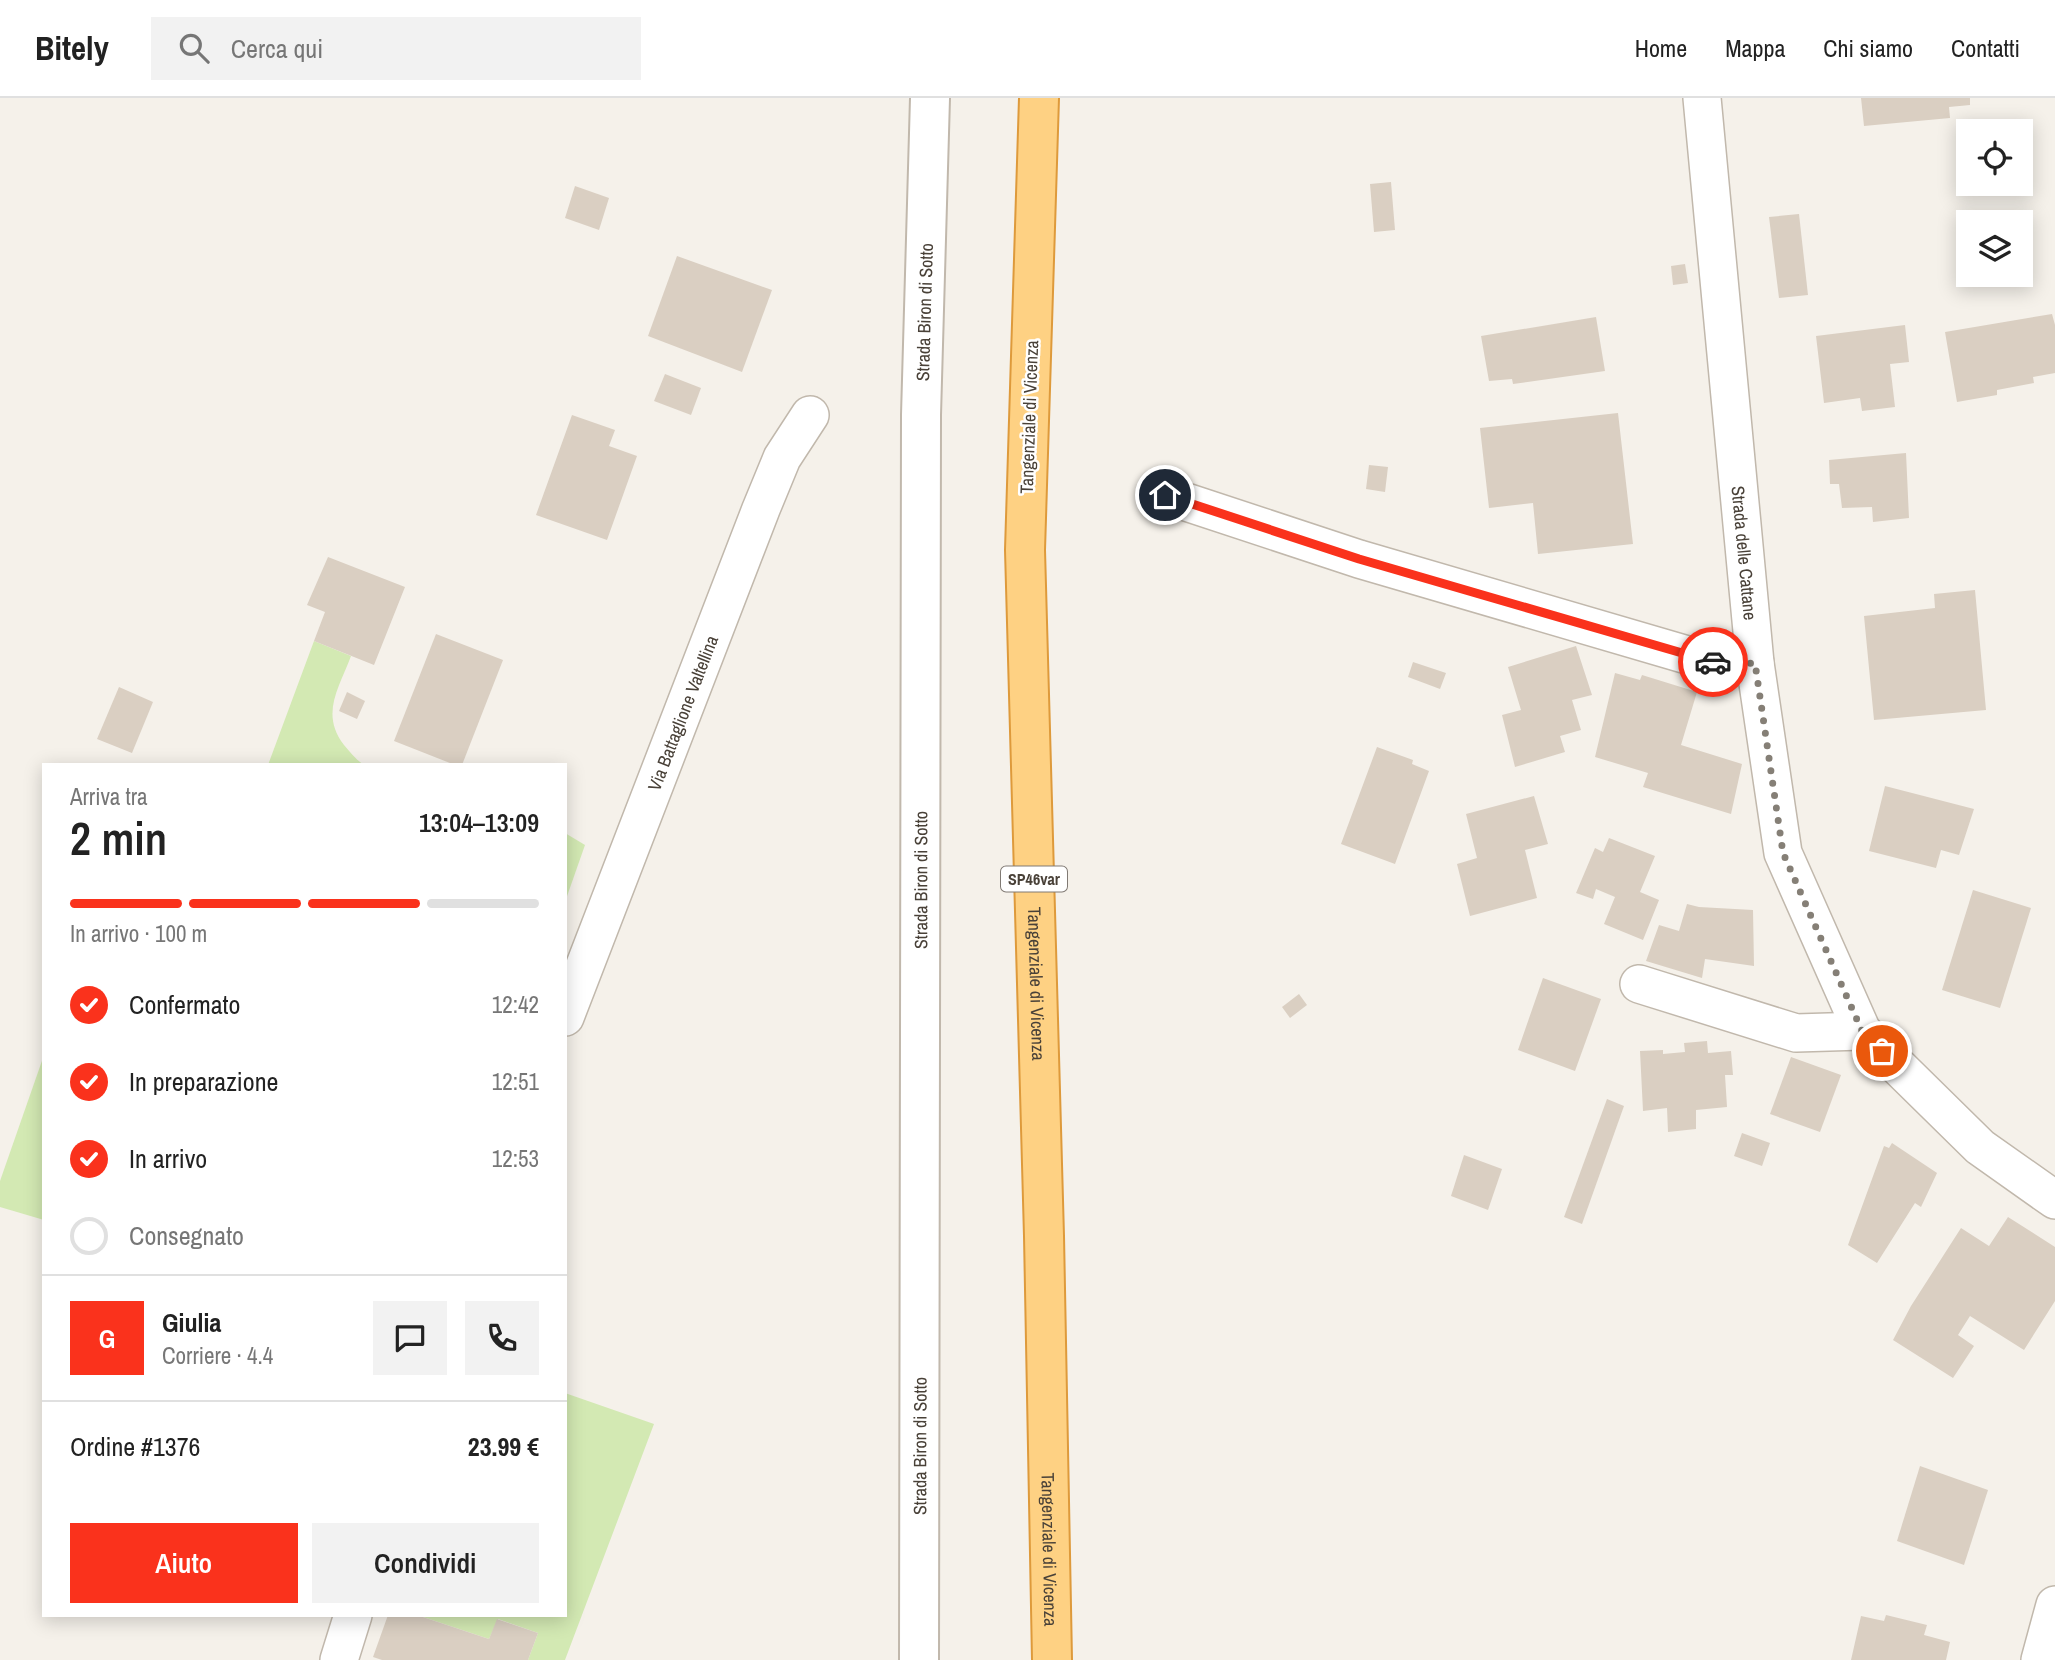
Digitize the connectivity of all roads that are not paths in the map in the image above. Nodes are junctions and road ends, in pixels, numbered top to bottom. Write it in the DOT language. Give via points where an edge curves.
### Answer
graph roads {
  1 [pos="930,98"];
  2 [pos="1039,98"];
  3 [pos="1702,98"];
  4 [pos="810,415"];
  5 [pos="1165,495"];
  6 [pos="1755,663"];
  7 [pos="1639,984"];
  8 [pos="567,1012"];
  9 [pos="1862,1031"];
  10 [pos="2055,1200"];
  11 [pos="2055,1605"];
  12 [pos="352,1617"];
  13 [pos="339,1660"];
  14 [pos="919,1660"];
  15 [pos="1052,1660"];
  16 [pos="2040,1660"];
  1 -- 14 [label="street, Strada Biron di Sotto" via="920,415"];
  2 -- 15 [label="highway, Tangenziale di Vicenza / SP46var" via="1025,550"];
  3 -- 6 [label="street, Strada delle Cattane"];
  4 -- 8 [label="street, Via Battaglione Valtellina" via="782,458 766,496"];
  5 -- 6 [label="street" via="1359,559 1718,664"];
  6 -- 9 [label="street, Strada delle Cattane" via="1783,853"];
  7 -- 9 [label="street" via="1796,1033"];
  9 -- 10 [label="street, Strada delle Cattane" via="1980,1147"];
  11 -- 16 [label="street"];
  12 -- 13 [label="street"];
}
